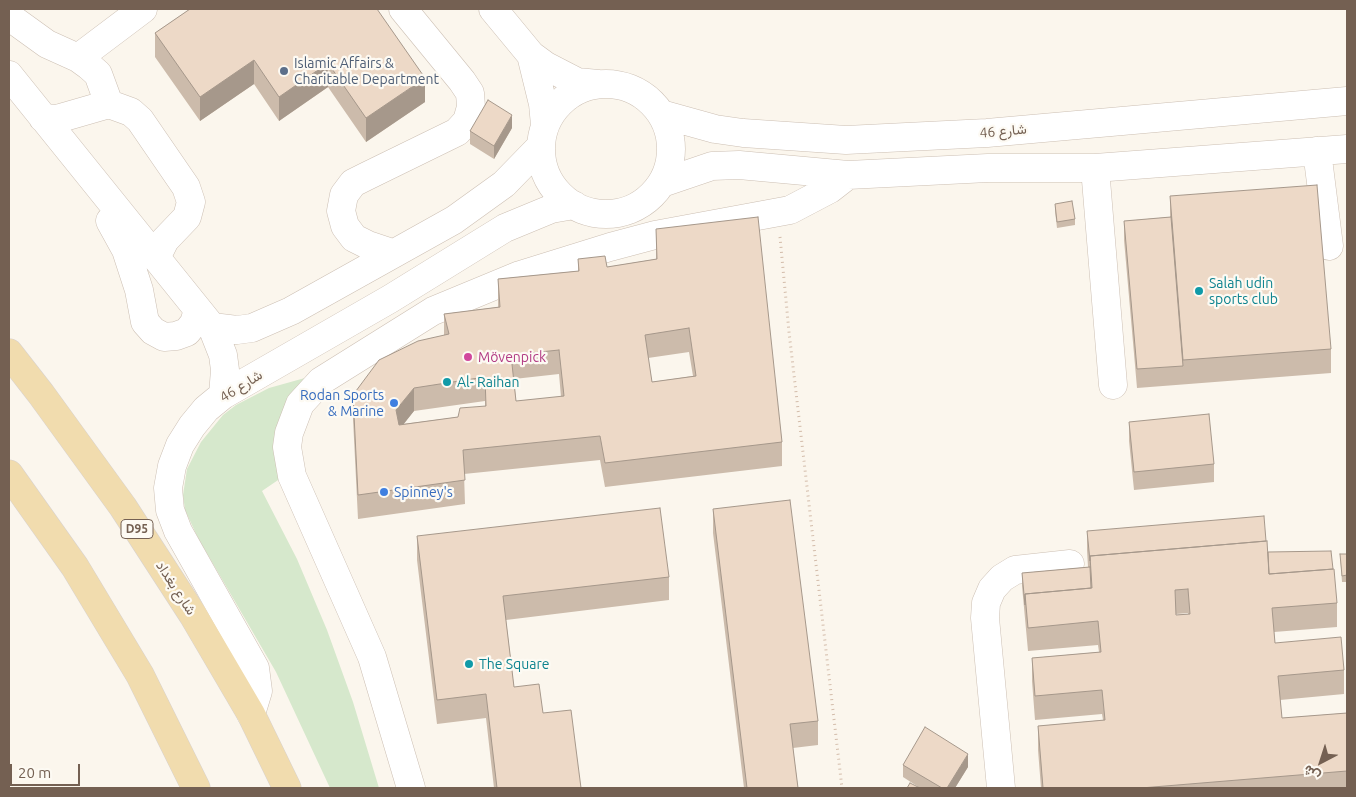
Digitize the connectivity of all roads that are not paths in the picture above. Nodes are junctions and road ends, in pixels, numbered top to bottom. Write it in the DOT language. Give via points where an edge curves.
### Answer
graph roads {
  1 [pos="143,9"];
  2 [pos="403,9"];
  3 [pos="504,13"];
  4 [pos="14,16"];
  5 [pos="531,55"];
  6 [pos="78,58"];
  7 [pos="9,75"];
  8 [pos="598,84"];
  9 [pos="1347,101"];
  10 [pos="108,104"];
  11 [pos="661,114"];
  12 [pos="43,118"];
  13 [pos="543,136"];
  14 [pos="62,142"];
  15 [pos="1347,149"];
  16 [pos="1317,151"];
  17 [pos="1095,168"];
  18 [pos="848,176"];
  19 [pos="662,182"];
  20 [pos="574,205"];
  21 [pos="1328,246"];
  22 [pos="392,253"];
  23 [pos="156,258"];
  24 [pos="205,318"];
  25 [pos="9,353"];
  26 [pos="1113,385"];
  27 [pos="223,395"];
  28 [pos="9,474"];
  29 [pos="1070,564"];
  30 [pos="252,714"];
  31 [pos="196,788"];
  32 [pos="287,788"];
  33 [pos="410,788"];
  34 [pos="1001,788"];
  1 -- 6 [label="street"];
  2 -- 22 [label="street" via="462,81 470,93 472,107 467,121 457,132 367,176 344,196 341,211 345,226 354,238"];
  3 -- 5 [label="street"];
  4 -- 6 [label="street" via="47,44"];
  5 -- 8 [label="street" via="560,75 577,82"];
  5 -- 13 [label="street" via="543,104"];
  6 -- 10 [label="street" via="98,74"];
  7 -- 12 [label="street"];
  8 -- 11 [label="street" via="634,90"];
  8 -- 13 [label="street" via="581,88 566,97 554,110"];
  9 -- 11 [label="street, شارع 46" via="987,133 846,140 743,133"];
  10 -- 12 [label="street" via="57,119"];
  10 -- 23 [label="street" via="131,112 140,120 189,194 191,202 187,217 166,240"];
  11 -- 19 [label="street" via="671,148 669,166"];
  12 -- 14 [label="street"];
  13 -- 20 [label="street" via="542,160 550,180 562,197"];
  13 -- 22 [label="street" via="504,184 454,220"];
  14 -- 23 [label="street"];
  14 -- 24 [label="street" via="126,250 145,322 164,336 176,336"];
  15 -- 16 [label="street"];
  16 -- 17 [label="street"];
  16 -- 21 [label="street"];
  17 -- 18 [label="street" via="988,168"];
  17 -- 26 [label="street"];
  18 -- 19 [label="street" via="730,165 712,166"];
  18 -- 33 [label="street" via="790,210 655,235 582,254 520,275 433,311 322,381 300,404 288,440 292,476 372,657"];
  19 -- 20 [label="street" via="649,198 632,208 613,213 593,212"];
  20 -- 27 [label="street, شارع 46" via="551,209 505,228"];
  22 -- 24 [label="street" via="274,320 252,328 237,330"];
  23 -- 24 [label="street"];
  24 -- 27 [label="street" via="223,355"];
  25 -- 30 [label="main road, شارع بغداد / D95" via="123,507"];
  27 -- 30 [label="street, شارع 46" via="206,409 180,445 172,466 170,510 178,531 255,668 258,691"];
  28 -- 31 [label="main road" via="75,567 140,675"];
  29 -- 34 [label="street" via="1015,570 992,589 986,603"];
  30 -- 32 [label="main road, شارع بغداد / D95"];
}
